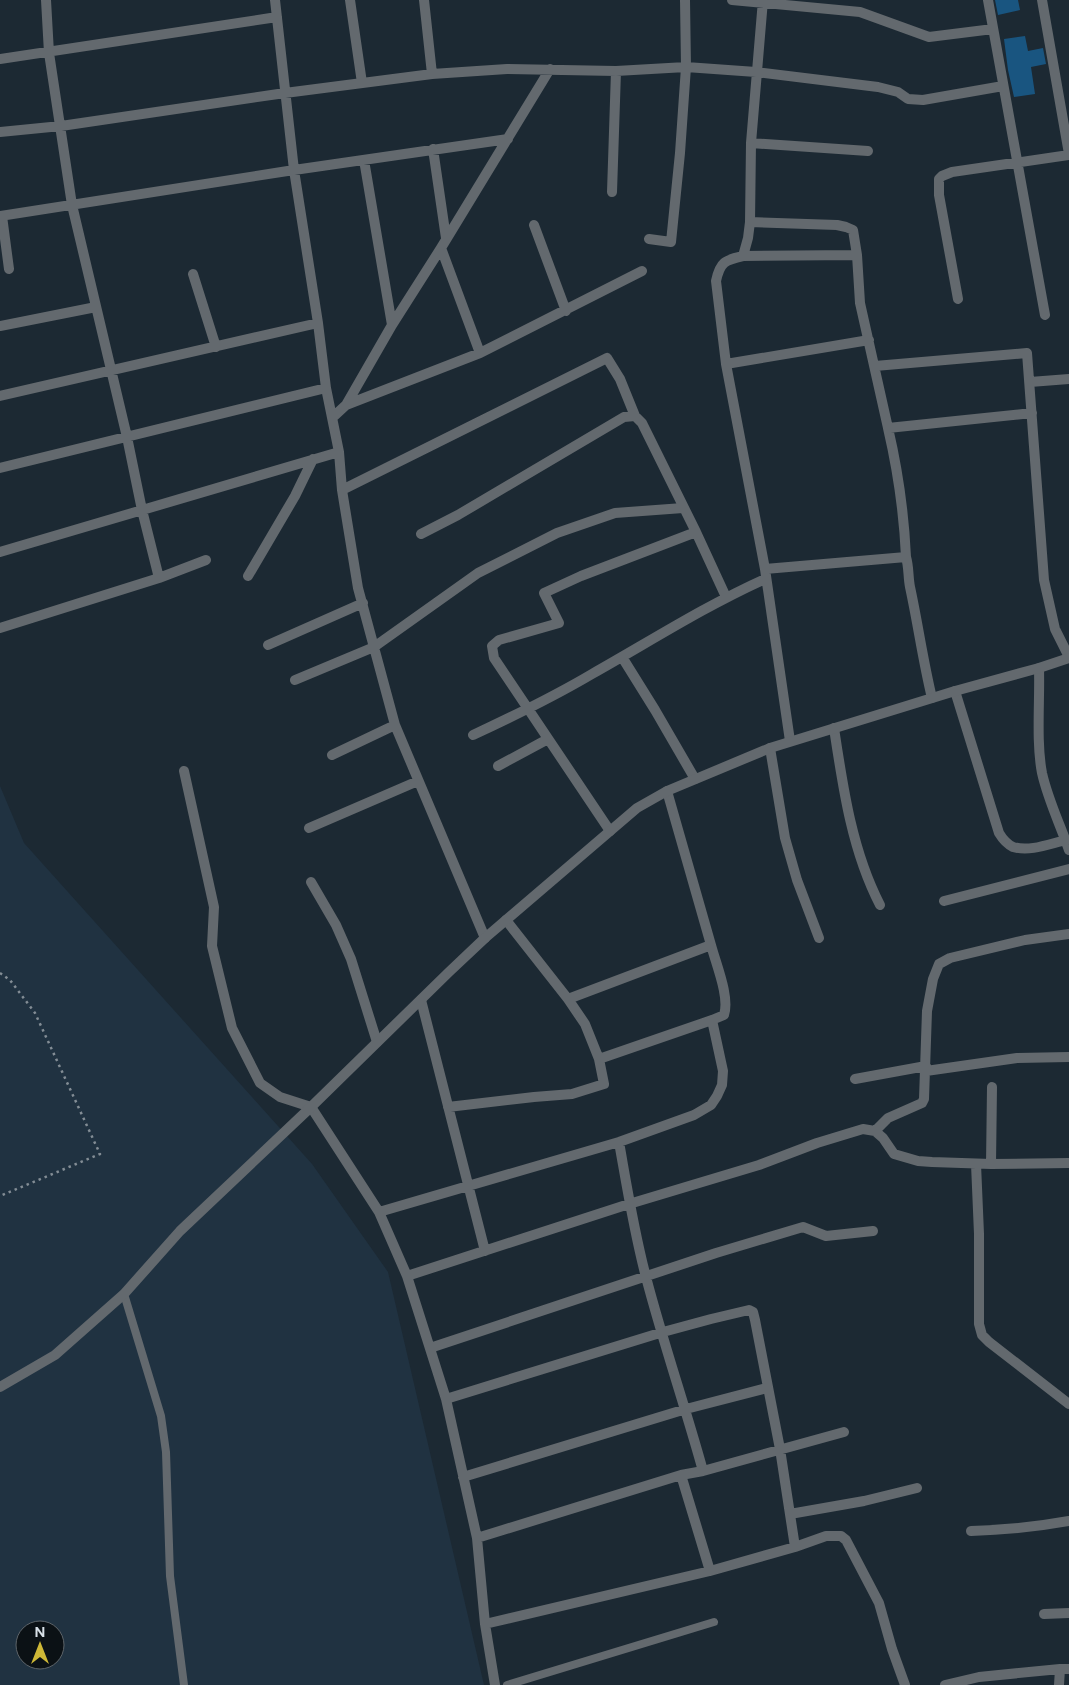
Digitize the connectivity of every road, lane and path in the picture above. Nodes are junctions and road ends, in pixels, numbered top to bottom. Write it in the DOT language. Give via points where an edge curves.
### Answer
graph roads {
  1 [pos="46,0"];
  2 [pos="275,0"];
  3 [pos="350,0"];
  4 [pos="424,0"];
  5 [pos="685,0"];
  6 [pos="732,0"];
  7 [pos="988,0"];
  8 [pos="1042,0"];
  9 [pos="763,2"];
  10 [pos="277,17"];
  11 [pos="993,29"];
  12 [pos="49,53"];
  13 [pos="0,59"];
  14 [pos="686,67"];
  15 [pos="550,69"];
  16 [pos="616,71"];
  17 [pos="756,72"];
  18 [pos="432,74"];
  19 [pos="362,83"];
  20 [pos="1003,86"];
  21 [pos="285,93"];
  22 [pos="61,126"];
  23 [pos="0,132"];
  24 [pos="508,139"];
  25 [pos="751,142"];
  26 [pos="433,149"];
  27 [pos="868,152"];
  28 [pos="1069,155"];
  29 [pos="364,160"];
  30 [pos="1018,164"];
  31 [pos="294,170"];
  32 [pos="612,192"];
  33 [pos="72,205"];
  34 [pos="1,216"];
  35 [pos="750,222"];
  36 [pos="534,225"];
  37 [pos="446,238"];
  38 [pos="649,239"];
  39 [pos="441,248"];
  40 [pos="857,255"];
  41 [pos="743,256"];
  42 [pos="9,270"];
  43 [pos="642,272"];
  44 [pos="193,274"];
  45 [pos="958,299"];
  46 [pos="96,307"];
  47 [pos="566,311"];
  48 [pos="1045,315"];
  49 [pos="318,323"];
  50 [pos="392,325"];
  51 [pos="0,326"];
  52 [pos="869,340"];
  53 [pos="216,347"];
  54 [pos="480,353"];
  55 [pos="726,364"];
  56 [pos="875,366"];
  57 [pos="110,371"];
  58 [pos="1069,379"];
  59 [pos="1030,382"];
  60 [pos="326,388"];
  61 [pos="0,396"];
  62 [pos="346,405"];
  63 [pos="1032,413"];
  64 [pos="635,416"];
  65 [pos="332,418"];
  66 [pos="888,428"];
  67 [pos="127,437"];
  68 [pos="339,452"];
  69 [pos="313,459"];
  70 [pos="0,468"];
  71 [pos="342,490"];
  72 [pos="683,508"];
  73 [pos="142,510"];
  74 [pos="696,532"];
  75 [pos="421,534"];
  76 [pos="0,551"];
  77 [pos="906,557"];
  78 [pos="206,560"];
  79 [pos="765,574"];
  80 [pos="248,576"];
  81 [pos="159,578"];
  82 [pos="726,597"];
  83 [pos="363,603"];
  84 [pos="0,628"];
  85 [pos="268,645"];
  86 [pos="374,647"];
  87 [pos="622,657"];
  88 [pos="1069,658"];
  89 [pos="1039,668"];
  90 [pos="295,680"];
  91 [pos="955,690"];
  92 [pos="932,698"];
  93 [pos="528,709"];
  94 [pos="395,725"];
  95 [pos="834,728"];
  96 [pos="473,735"];
  97 [pos="548,739"];
  98 [pos="790,741"];
  99 [pos="770,748"];
  100 [pos="332,756"];
  101 [pos="498,766"];
  102 [pos="184,771"];
  103 [pos="695,779"];
  104 [pos="418,781"];
  105 [pos="666,791"];
  106 [pos="309,828"];
  107 [pos="610,831"];
  108 [pos="1067,845"];
  109 [pos="1069,869"];
  110 [pos="311,882"];
  111 [pos="944,901"];
  112 [pos="880,905"];
  113 [pos="506,920"];
  114 [pos="1069,934"];
  115 [pos="484,938"];
  116 [pos="820,938"];
  117 [pos="711,945"];
  118 [pos="0,973"];
  119 [pos="568,999"];
  120 [pos="421,1000"];
  121 [pos="712,1020"];
  122 [pos="377,1042"];
  123 [pos="1069,1057"];
  124 [pos="599,1059"];
  125 [pos="926,1069"];
  126 [pos="855,1079"];
  127 [pos="992,1088"];
  128 [pos="311,1107"];
  129 [pos="448,1107"];
  130 [pos="874,1131"];
  131 [pos="619,1142"];
  132 [pos="1069,1163"];
  133 [pos="976,1164"];
  134 [pos="991,1164"];
  135 [pos="468,1186"];
  136 [pos="0,1196"];
  137 [pos="629,1204"];
  138 [pos="379,1212"];
  139 [pos="873,1231"];
  140 [pos="484,1251"];
  141 [pos="407,1276"];
  142 [pos="646,1276"];
  143 [pos="124,1294"];
  144 [pos="662,1332"];
  145 [pos="430,1348"];
  146 [pos="0,1386"];
  147 [pos="767,1388"];
  148 [pos="446,1399"];
  149 [pos="1069,1404"];
  150 [pos="686,1409"];
  151 [pos="844,1432"];
  152 [pos="780,1449"];
  153 [pos="702,1471"];
  154 [pos="681,1475"];
  155 [pos="463,1477"];
  156 [pos="917,1488"];
  157 [pos="790,1514"];
  158 [pos="1069,1521"];
  159 [pos="971,1531"];
  160 [pos="477,1538"];
  161 [pos="795,1547"];
  162 [pos="710,1570"];
  163 [pos="1069,1613"];
  164 [pos="1044,1614"];
  165 [pos="714,1622"];
  166 [pos="486,1624"];
  167 [pos="1064,1669"];
  168 [pos="184,1685"];
  169 [pos="495,1685"];
  170 [pos="507,1685"];
  171 [pos="905,1685"];
  172 [pos="945,1685"];
  173 [pos="1058,1685"];
  1 -- 12 [label="street"];
  2 -- 10 [label="street"];
  3 -- 19 [label="street"];
  4 -- 18 [label="street"];
  5 -- 14 [label="street"];
  6 -- 9 [label="street"];
  7 -- 11 [label="street"];
  8 -- 28 [label="street"];
  9 -- 11 [label="street" via="860,12 929,37"];
  9 -- 17 [label="street"];
  10 -- 12 [label="street"];
  10 -- 21 [label="street"];
  11 -- 20 [label="street"];
  12 -- 13 [label="street"];
  12 -- 22 [label="street"];
  14 -- 16 [label="street"];
  14 -- 17 [label="street"];
  14 -- 38 [label="street" via="671,242"];
  15 -- 16 [label="street"];
  15 -- 18 [label="street"];
  15 -- 24 [label="street"];
  16 -- 32 [label="street"];
  17 -- 20 [label="street" via="878,87 914,100"];
  17 -- 25 [label="street"];
  18 -- 19 [label="street"];
  19 -- 21 [label="street"];
  20 -- 30 [label="street"];
  21 -- 22 [label="street"];
  21 -- 31 [label="street"];
  22 -- 23 [label="street"];
  22 -- 33 [label="street"];
  24 -- 26 [label="street"];
  24 -- 37 [label="street"];
  25 -- 27 [label="street"];
  25 -- 35 [label="street"];
  26 -- 29 [label="street"];
  26 -- 37 [label="street"];
  28 -- 30 [label="street"];
  29 -- 31 [label="street"];
  29 -- 50 [label="street"];
  30 -- 45 [label="street" via="952,172 939,179 939,195"];
  30 -- 48 [label="street"];
  31 -- 33 [label="street"];
  31 -- 49 [label="street"];
  33 -- 34 [label="street"];
  33 -- 46 [label="street"];
  34 -- 42 [label="street"];
  35 -- 40 [label="street" via="846,227 853,230"];
  35 -- 41 [label="street"];
  36 -- 47 [label="street"];
  37 -- 39 [label="street"];
  39 -- 50 [label="street"];
  39 -- 54 [label="street"];
  40 -- 41 [label="street"];
  40 -- 52 [label="street" via="860,303"];
  41 -- 55 [label="street" via="727,260 718,268 716,281"];
  43 -- 47 [label="street"];
  44 -- 53 [label="street"];
  46 -- 51 [label="street"];
  46 -- 57 [label="street"];
  47 -- 54 [label="street"];
  49 -- 53 [label="street"];
  49 -- 60 [label="street"];
  50 -- 62 [label="street"];
  52 -- 55 [label="street"];
  52 -- 56 [label="street"];
  53 -- 57 [label="street"];
  54 -- 62 [label="street"];
  55 -- 79 [label="street"];
  56 -- 59 [label="street" via="1027,353"];
  56 -- 66 [label="street"];
  57 -- 61 [label="street"];
  57 -- 67 [label="street"];
  58 -- 59 [label="street"];
  59 -- 63 [label="street"];
  60 -- 65 [label="street"];
  60 -- 67 [label="street"];
  62 -- 65 [label="street"];
  63 -- 66 [label="street"];
  63 -- 88 [label="street" via="1044,580 1055,628"];
  64 -- 71 [label="street" via="620,379 607,358"];
  64 -- 72 [label="street" via="642,423"];
  64 -- 75 [label="street" via="624,417"];
  65 -- 68 [label="street"];
  66 -- 77 [label="street" via="904,516"];
  67 -- 70 [label="street"];
  67 -- 73 [label="street"];
  68 -- 69 [label="street"];
  68 -- 71 [label="street"];
  69 -- 73 [label="street"];
  69 -- 80 [label="street"];
  71 -- 83 [label="street"];
  72 -- 74 [label="street"];
  72 -- 86 [label="street" via="615,513 557,533 478,574"];
  73 -- 76 [label="street"];
  73 -- 81 [label="street"];
  74 -- 82 [label="street"];
  74 -- 93 [label="street" via="544,593 559,623 499,640 492,646 494,658"];
  77 -- 79 [label="street"];
  77 -- 92 [label="street"];
  78 -- 81 [label="street"];
  79 -- 82 [label="street"];
  79 -- 98 [label="street"];
  81 -- 84 [label="street"];
  82 -- 87 [label="street"];
  83 -- 85 [label="street"];
  83 -- 86 [label="street"];
  86 -- 90 [label="street"];
  86 -- 94 [label="street"];
  87 -- 93 [label="street"];
  87 -- 103 [label="street"];
  88 -- 89 [label="street"];
  89 -- 91 [label="street"];
  89 -- 108 [label="street" via="1042,772"];
  91 -- 92 [label="street"];
  91 -- 108 [label="street" via="999,833 1004,840 1013,846 1034,848"];
  92 -- 95 [label="street"];
  93 -- 96 [label="street"];
  93 -- 97 [label="street"];
  94 -- 100 [label="street"];
  94 -- 104 [label="street"];
  95 -- 98 [label="street"];
  95 -- 112 [label="street" via="861,862"];
  97 -- 101 [label="street"];
  97 -- 107 [label="street"];
  98 -- 99 [label="street"];
  99 -- 103 [label="street"];
  99 -- 116 [label="street" via="785,838 797,880"];
  102 -- 128 [label="street" via="214,907 212,946 232,1028 260,1083 280,1097"];
  103 -- 105 [label="street"];
  104 -- 106 [label="street"];
  104 -- 115 [label="street"];
  105 -- 107 [label="street" via="637,808"];
  105 -- 117 [label="street"];
  107 -- 113 [label="street"];
  109 -- 111 [label="street"];
  110 -- 122 [label="street" via="351,959"];
  113 -- 115 [label="street"];
  113 -- 119 [label="street"];
  114 -- 125 [label="street" via="1025,940 950,958 939,964 927,1011"];
  115 -- 120 [label="street"];
  117 -- 119 [label="street"];
  117 -- 121 [label="street" via="726,1008 724,1015"];
  118 -- 136 [label="path" via="10,980 36,1013 100,1154"];
  119 -- 124 [label="street" via="585,1024"];
  120 -- 122 [label="street"];
  120 -- 129 [label="street"];
  121 -- 124 [label="street"];
  121 -- 131 [label="street" via="723,1071 722,1085 711,1105 694,1115"];
  122 -- 128 [label="street"];
  123 -- 125 [label="street" via="1017,1058"];
  124 -- 129 [label="street" via="604,1084 572,1094"];
  125 -- 126 [label="street"];
  125 -- 130 [label="street" via="926,1094 922,1103 888,1118"];
  127 -- 134 [label="street"];
  128 -- 138 [label="street"];
  128 -- 143 [label="street" via="180,1231"];
  129 -- 135 [label="street"];
  130 -- 133 [label="street" via="894,1154 903,1157 918,1161"];
  130 -- 137 [label="street" via="863,1129 848,1133 759,1165"];
  131 -- 135 [label="street"];
  131 -- 137 [label="street"];
  132 -- 134 [label="street"];
  133 -- 134 [label="street"];
  133 -- 149 [label="street" via="979,1324 982,1335"];
  135 -- 138 [label="street"];
  135 -- 140 [label="street"];
  137 -- 140 [label="street"];
  137 -- 142 [label="street"];
  138 -- 141 [label="street"];
  139 -- 142 [label="street" via="826,1236 803,1227"];
  140 -- 141 [label="street"];
  141 -- 145 [label="street"];
  142 -- 144 [label="street"];
  142 -- 145 [label="street"];
  143 -- 146 [label="street" via="54,1355"];
  143 -- 168 [label="lane" via="161,1416 166,1452 170,1576"];
  144 -- 147 [label="street" via="741,1311 753,1312"];
  144 -- 148 [label="street"];
  144 -- 150 [label="street"];
  145 -- 148 [label="street"];
  147 -- 150 [label="street"];
  147 -- 152 [label="street"];
  148 -- 155 [label="street"];
  150 -- 153 [label="street"];
  150 -- 155 [label="street"];
  151 -- 152 [label="street"];
  152 -- 153 [label="street"];
  152 -- 157 [label="street"];
  153 -- 154 [label="street"];
  154 -- 160 [label="street"];
  154 -- 162 [label="street"];
  155 -- 160 [label="street"];
  156 -- 157 [label="street"];
  157 -- 161 [label="street"];
  158 -- 159 [label="street" via="1007,1530"];
  160 -- 166 [label="street"];
  161 -- 162 [label="street"];
  161 -- 171 [label="street" via="826,1536 841,1536 846,1540 879,1603"];
  162 -- 166 [label="street"];
  163 -- 164 [label="street"];
  165 -- 170 [label="lane"];
  166 -- 169 [label="street"];
  167 -- 172 [label="street" via="979,1677"];
  167 -- 173 [label="street"];
}
